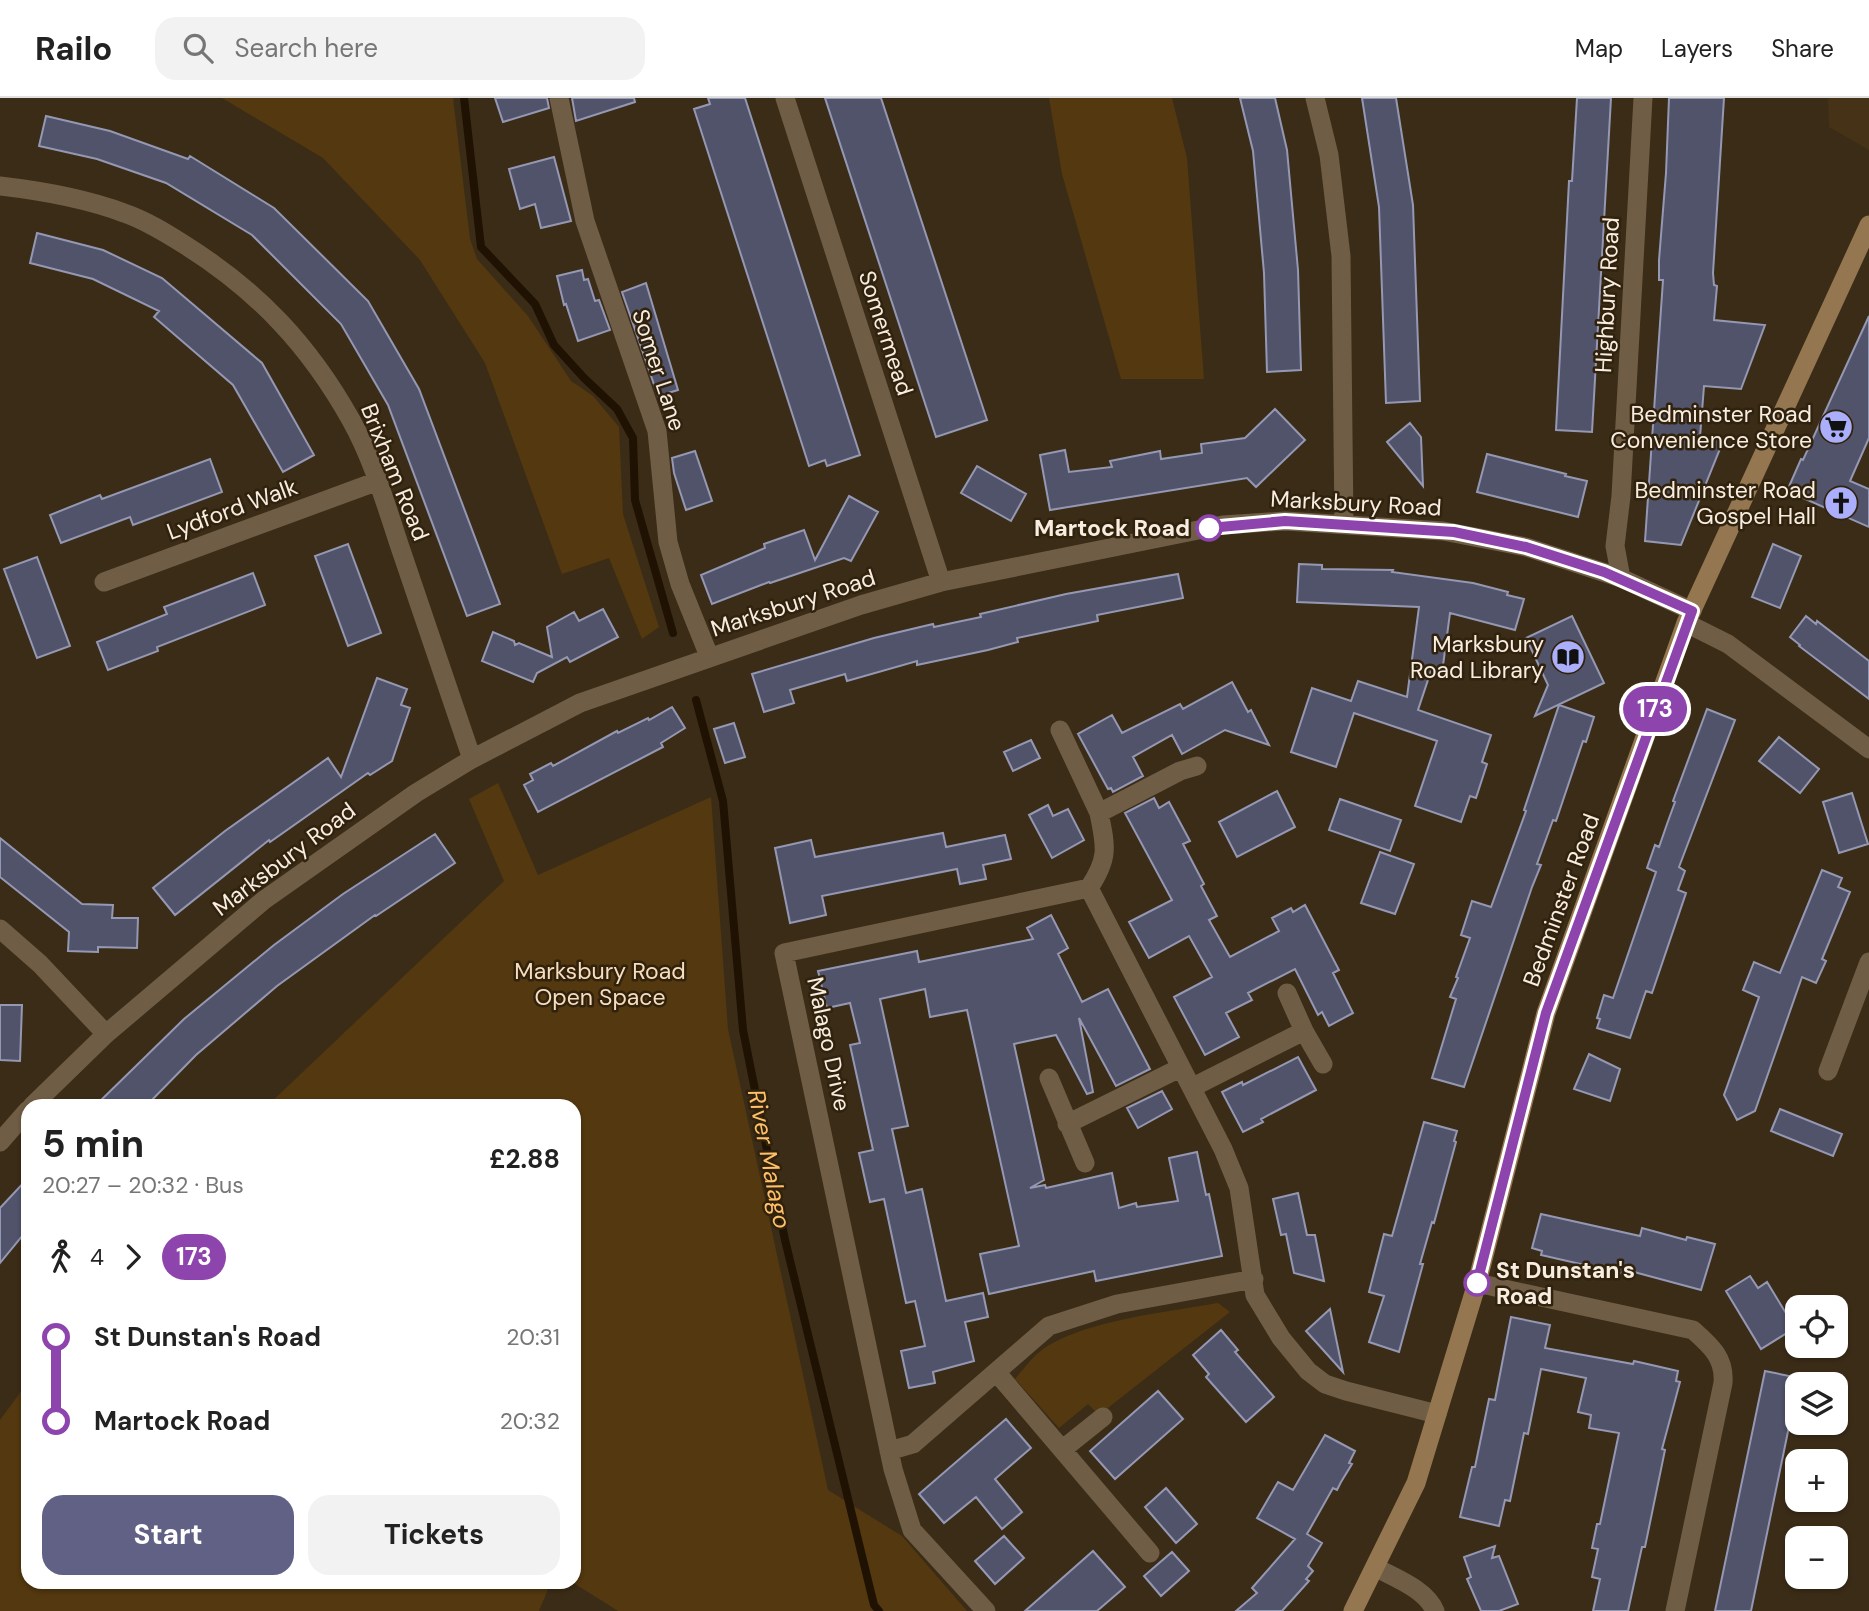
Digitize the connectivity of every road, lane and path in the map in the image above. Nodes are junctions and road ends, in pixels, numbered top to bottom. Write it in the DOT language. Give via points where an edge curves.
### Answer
graph roads {
  1 [pos="559,98"];
  2 [pos="785,98"];
  3 [pos="1315,98"];
  4 [pos="1643,98"];
  5 [pos="0,186"];
  6 [pos="1869,225"];
  7 [pos="378,481"];
  8 [pos="1344,524"];
  9 [pos="1621,578"];
  10 [pos="104,582"];
  11 [pos="941,582"];
  12 [pos="1689,617"];
  13 [pos="704,658"];
  14 [pos="1060,730"];
  15 [pos="1869,749"];
  16 [pos="472,760"];
  17 [pos="1197,766"];
  18 [pos="1099,813"];
  19 [pos="1089,888"];
  20 [pos="0,929"];
  21 [pos="1869,962"];
  22 [pos="1287,993"];
  23 [pos="1304,1031"];
  24 [pos="106,1034"];
  25 [pos="1323,1064"];
  26 [pos="1180,1068"];
  27 [pos="1828,1071"];
  28 [pos="1049,1078"];
  29 [pos="1193,1087"];
  30 [pos="39,1099"];
  31 [pos="21,1118"];
  32 [pos="1068,1124"];
  33 [pos="0,1142"];
  34 [pos="1085,1163"];
  35 [pos="1254,1279"];
  36 [pos="1477,1283"];
  37 [pos="998,1373"];
  38 [pos="1437,1414"];
  39 [pos="1103,1417"];
  40 [pos="1063,1449"];
  41 [pos="889,1451"];
  42 [pos="1150,1553"];
  43 [pos="1375,1567"];
  44 [pos="986,1611"];
  45 [pos="1353,1611"];
  46 [pos="1435,1611"];
  47 [pos="1675,1611"];
  1 -- 13 [label="street, Somer Lane" via="584,220 657,431 668,542"];
  2 -- 11 [label="street, Somermead"];
  3 -- 8 [label="street" via="1329,155 1340,256"];
  4 -- 9 [label="street, Highbury Road" via="1615,546"];
  5 -- 7 [label="street, Brixham Road" via="72,197 127,214 211,261 294,335 352,422"];
  6 -- 12 [label="main road, Bedminster Road"];
  7 -- 10 [label="street, Lydford Walk"];
  7 -- 16 [label="street, Brixham Road"];
  8 -- 9 [label="street, Marksbury Road" via="1454,532 1526,547"];
  8 -- 11 [label="street, Marksbury Road" via="1223,525"];
  9 -- 12 [label="street, Marksbury Road"];
  11 -- 13 [label="street, Marksbury Road"];
  12 -- 15 [label="street, Marksbury Road"];
  12 -- 36 [label="main road, Bedminster Road" via="1546,1013"];
  13 -- 16 [label="street, Marksbury Road" via="580,702"];
  14 -- 18 [label="street"];
  16 -- 24 [label="street, Marksbury Road" via="416,793 264,900"];
  17 -- 18 [label="street"];
  18 -- 19 [label="street" via="1106,849"];
  19 -- 26 [label="street"];
  19 -- 41 [label="street, Malago Drive" via="784,953"];
  20 -- 24 [label="street"];
  21 -- 27 [label="street"];
  22 -- 23 [label="street"];
  23 -- 25 [label="street"];
  23 -- 29 [label="street"];
  24 -- 30 [label="street, Marksbury Road"];
  26 -- 29 [label="street"];
  26 -- 32 [label="street"];
  28 -- 32 [label="street"];
  29 -- 35 [label="street" via="1239,1188"];
  31 -- 33 [label="street"];
  32 -- 34 [label="street"];
  35 -- 37 [label="street" via="1116,1304 1049,1326"];
  35 -- 38 [label="street" via="1255,1295 1281,1338 1325,1384"];
  36 -- 38 [label="main road, Bedminster Road"];
  36 -- 47 [label="street" via="1693,1330 1719,1355 1723,1383"];
  37 -- 40 [label="street"];
  37 -- 41 [label="street" via="913,1444"];
  38 -- 43 [label="main road, Bedminster Road" via="1416,1483"];
  39 -- 40 [label="street"];
  40 -- 42 [label="street"];
  41 -- 44 [label="street, Malago Drive" via="912,1530"];
  43 -- 45 [label="main road, Bedminster Road"];
  43 -- 46 [label="street" via="1412,1587"];
}
